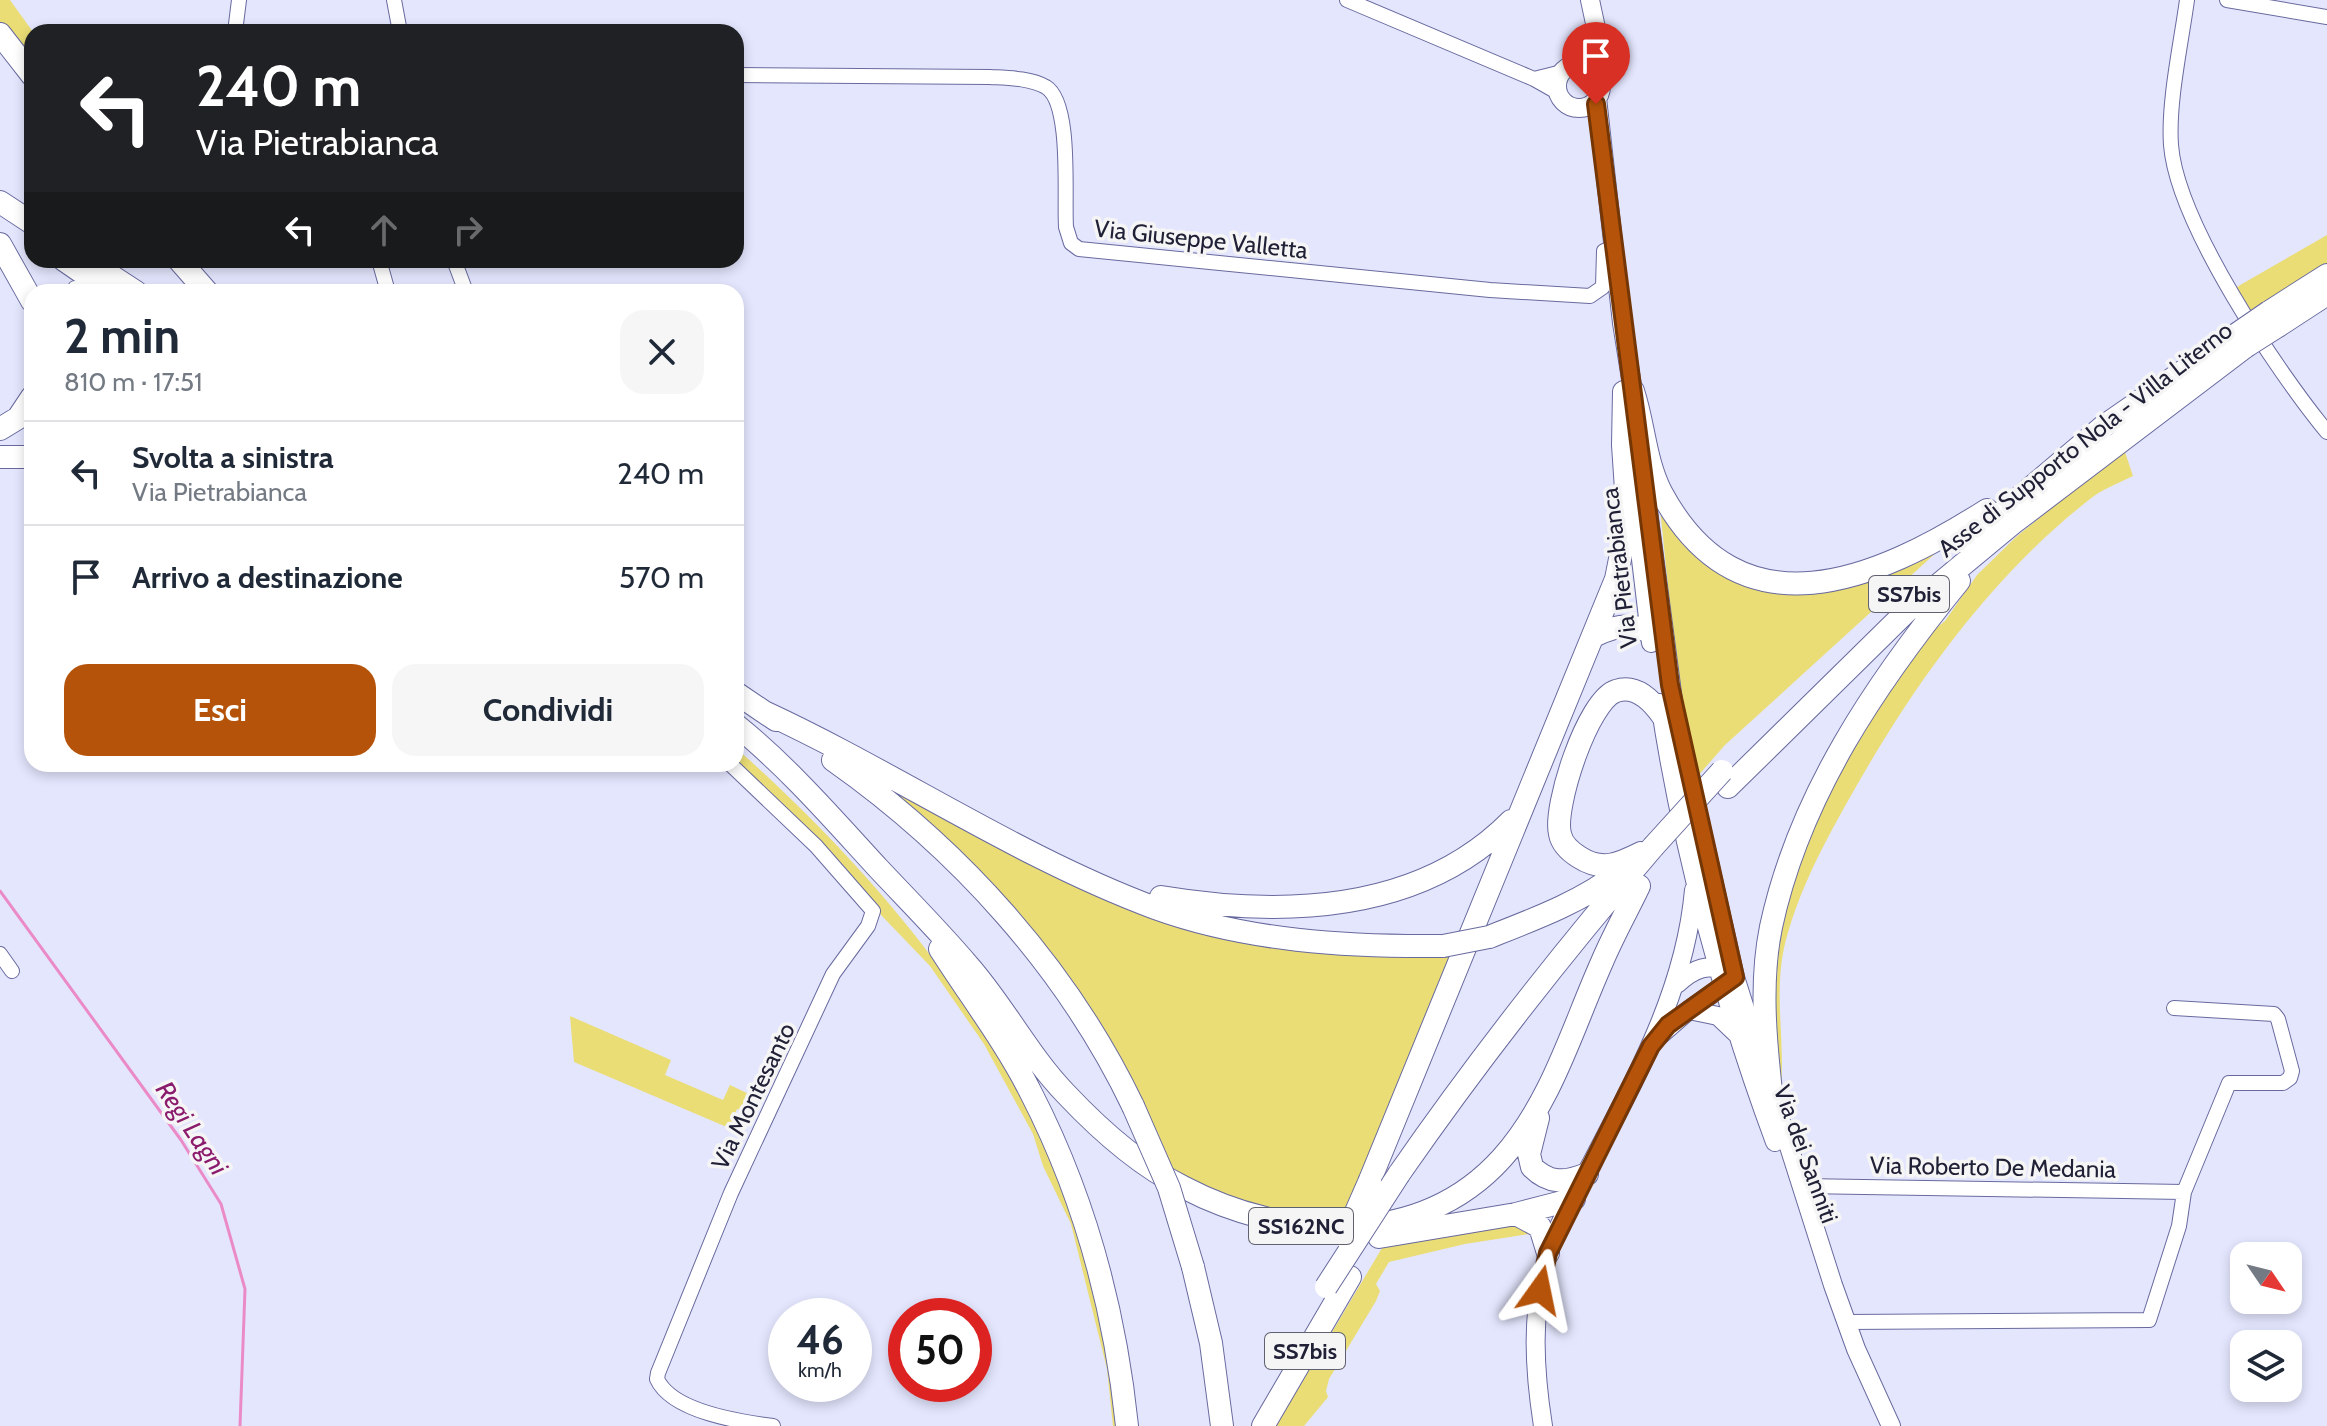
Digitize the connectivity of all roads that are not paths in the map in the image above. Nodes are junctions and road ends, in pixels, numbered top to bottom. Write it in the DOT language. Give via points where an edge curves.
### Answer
graph roads {
  1 [pos="239,0"];
  2 [pos="394,0"];
  3 [pos="1347,0"];
  4 [pos="1590,0"];
  5 [pos="2187,0"];
  6 [pos="2227,0"];
  7 [pos="2327,17"];
  8 [pos="236,24"];
  9 [pos="398,24"];
  10 [pos="0,34"];
  11 [pos="24,65"];
  12 [pos="1568,68"];
  13 [pos="1595,71"];
  14 [pos="744,75"];
  15 [pos="1534,79"];
  16 [pos="1557,92"];
  17 [pos="1597,98"];
  18 [pos="1572,107"];
  19 [pos="1602,135"];
  20 [pos="0,202"];
  21 [pos="24,218"];
  22 [pos="0,219"];
  23 [pos="24,234"];
  24 [pos="0,244"];
  25 [pos="1615,246"];
  26 [pos="76,268"];
  27 [pos="99,268"];
  28 [pos="186,268"];
  29 [pos="2327,275"];
  30 [pos="100,284"];
  31 [pos="124,284"];
  32 [pos="200,284"];
  33 [pos="24,287"];
  34 [pos="2327,294"];
  35 [pos="2273,319"];
  36 [pos="1628,392"];
  37 [pos="24,409"];
  38 [pos="0,429"];
  39 [pos="2327,432"];
  40 [pos="2108,436"];
  41 [pos="0,457"];
  42 [pos="24,457"];
  43 [pos="2046,473"];
  44 [pos="2013,523"];
  45 [pos="1596,635"];
  46 [pos="1656,635"];
  47 [pos="744,698"];
  48 [pos="764,712"];
  49 [pos="1662,715"];
  50 [pos="744,733"];
  51 [pos="738,772"];
  52 [pos="1725,779"];
  53 [pos="1520,812"];
  54 [pos="1659,851"];
  55 [pos="1696,870"];
  56 [pos="1639,886"];
  57 [pos="1106,887"];
  58 [pos="906,898"];
  59 [pos="0,954"];
  60 [pos="12,971"];
  61 [pos="1727,978"];
  62 [pos="1677,984"];
  63 [pos="2174,1008"];
  64 [pos="1689,1010"];
  65 [pos="1740,1038"];
  66 [pos="1651,1046"];
  67 [pos="1771,1091"];
  68 [pos="1065,1093"];
  69 [pos="1542,1105"];
  70 [pos="1587,1174"];
  71 [pos="1406,1177"];
  72 [pos="1802,1186"];
  73 [pos="2184,1192"];
  74 [pos="1574,1199"];
  75 [pos="1516,1214"];
  76 [pos="1548,1253"];
  77 [pos="1833,1285"];
  78 [pos="1326,1287"];
  79 [pos="1846,1322"];
  80 [pos="773,1426"];
  81 [pos="1127,1426"];
  82 [pos="1222,1426"];
  83 [pos="1247,1426"];
  84 [pos="1263,1426"];
  85 [pos="1543,1426"];
  86 [pos="1891,1426"];
  1 -- 8 [label="street"];
  2 -- 9 [label="street"];
  3 -- 15 [label="street"];
  4 -- 12 [label="main road, Via Pietrabianca" via="1587,41"];
  4 -- 13 [label="main road, Via Pietrabianca" via="1596,28"];
  5 -- 39 [label="street" via="2172,134 2179,181 2208,249 2293,390"];
  6 -- 7 [label="street"];
  10 -- 11 [label="highway"];
  12 -- 13 [label="main road"];
  12 -- 15 [label="street"];
  12 -- 16 [label="main road, Via Pietrabianca"];
  13 -- 17 [label="main road, Via Pietrabianca" via="1600,84"];
  14 -- 25 [label="street, Via Giuseppe Valletta" via="990,77 1045,87 1060,104 1062,116 1067,237 1088,251 1590,296 1603,287 1604,251"];
  15 -- 16 [label="street"];
  16 -- 18 [label="main road"];
  17 -- 18 [label="main road" via="1586,107"];
  17 -- 19 [label="main road, Via Pietrabianca"];
  18 -- 19 [label="main road"];
  19 -- 25 [label="main road, Via Pietrabianca"];
  20 -- 21 [label="highway"];
  22 -- 23 [label="highway"];
  24 -- 33 [label="highway"];
  25 -- 36 [label="main road, Via Pietrabianca"];
  26 -- 30 [label="highway"];
  27 -- 31 [label="highway"];
  28 -- 32 [label="highway"];
  29 -- 35 [label="highway, Asse di Supporto Nola - Villa Literno / SS7bis"];
  34 -- 35 [label="highway, Asse di Supporto Nola - Villa Literno / SS7bis"];
  35 -- 40 [label="highway, Asse di Supporto Nola - Villa Literno / SS7bis, bridge"];
  36 -- 43 [label="highway" via="1660,489 1686,532 1717,561 1771,582 1825,584 1885,564 1952,532"];
  36 -- 45 [label="highway" via="1623,445 1628,519 1616,579"];
  36 -- 46 [label="main road, Via Pietrabianca"];
  37 -- 38 [label="highway"];
  40 -- 43 [label="highway, Asse di Supporto Nola - Villa Literno / SS7bis"];
  40 -- 44 [label="highway, Asse di Supporto Nola - Villa Literno / SS7bis"];
  41 -- 42 [label="highway"];
  43 -- 52 [label="highway, Asse di Supporto Nola - Villa Literno / SS7bis" via="1850,645"];
  44 -- 52 [label="highway, Asse di Supporto Nola - Villa Literno / SS7bis" via="1908,610"];
  44 -- 67 [label="highway" via="1902,652 1814,801 1785,873 1771,929 1764,987"];
  45 -- 46 [label="highway" via="1616,625"];
  45 -- 53 [label="highway"];
  46 -- 49 [label="main road, Via Pietrabianca"];
  46 -- 61 [label="main road, Via Pietrabianca"];
  47 -- 48 [label="highway"];
  48 -- 57 [label="highway" via="970,822"];
  48 -- 82 [label="highway, bridge" via="882,795 964,869 1045,962 1089,1026 1133,1106 1169,1188 1193,1267"];
  49 -- 54 [label="highway" via="1640,693 1617,690 1606,697 1598,705 1559,805 1560,838 1592,865 1616,865"];
  49 -- 55 [label="main road, Via Pietrabianca"];
  50 -- 58 [label="highway, SS162NC"];
  51 -- 80 [label="street, Via Montesanto" via="846,877 874,914 833,974 731,1193 658,1373 664,1389 697,1408 734,1422"];
  52 -- 54 [label="highway, Asse di Supporto Nola - Villa Literno / SS7bis"];
  53 -- 57 [label="highway" via="1458,865 1407,888 1350,902 1263,908"];
  53 -- 78 [label="highway, bridge"];
  54 -- 56 [label="highway, Asse di Supporto Nola - Villa Literno / SS7bis"];
  54 -- 57 [label="highway, bridge" via="1549,914 1489,937 1443,946 1364,947 1298,940 1157,909"];
  54 -- 71 [label="highway, Asse di Supporto Nola - Villa Literno / SS7bis" via="1570,943 1462,1083"];
  55 -- 61 [label="main road, Via Pietrabianca"];
  55 -- 62 [label="main road"];
  56 -- 69 [label="highway, SS162NC"];
  56 -- 71 [label="highway, Asse di Supporto Nola - Villa Literno / SS7bis"];
  58 -- 68 [label="highway, SS162NC" via="969,966"];
  58 -- 81 [label="highway" via="1031,1092 1072,1185 1107,1294"];
  59 -- 60 [label="street"];
  61 -- 62 [label="main road" via="1693,970"];
  61 -- 64 [label="main road"];
  61 -- 65 [label="main road, Via Pietrabianca"];
  61 -- 67 [label="main road, Via Pietrabianca"];
  62 -- 66 [label="main road"];
  63 -- 73 [label="street" via="2274,1014 2292,1071 2283,1083 2229,1083"];
  64 -- 65 [label="main road" via="1718,1016"];
  64 -- 66 [label="main road"];
  65 -- 77 [label="main road, Via dei Sanniti"];
  66 -- 70 [label="main road"];
  67 -- 72 [label="main road, Via dei Sanniti"];
  68 -- 69 [label="highway, SS162NC" via="1138,1157 1182,1187 1240,1211 1328,1229 1422,1215 1465,1191 1501,1159"];
  68 -- 75 [label="highway" via="1105,1142 1160,1188 1217,1218 1275,1236 1306,1242 1397,1236"];
  69 -- 70 [label="highway" via="1529,1154 1532,1167 1553,1181"];
  70 -- 74 [label="main road"];
  71 -- 78 [label="highway, Asse di Supporto Nola - Villa Literno / SS7bis, bridge"];
  71 -- 84 [label="highway, Asse di Supporto Nola - Villa Literno / SS7bis"];
  72 -- 73 [label="street, Via Roberto De Medania"];
  72 -- 77 [label="main road, Via dei Sanniti"];
  73 -- 79 [label="street" via="2179,1226 2149,1320"];
  74 -- 75 [label="highway"];
  74 -- 76 [label="main road"];
  75 -- 76 [label="highway" via="1540,1227"];
  76 -- 85 [label="main road" via="1535,1315 1533,1367"];
  77 -- 79 [label="main road, Via dei Sanniti"];
  78 -- 83 [label="highway, Asse di Supporto Nola - Villa Literno / SS7bis"];
  79 -- 86 [label="main road, Via dei Sanniti"];
}
